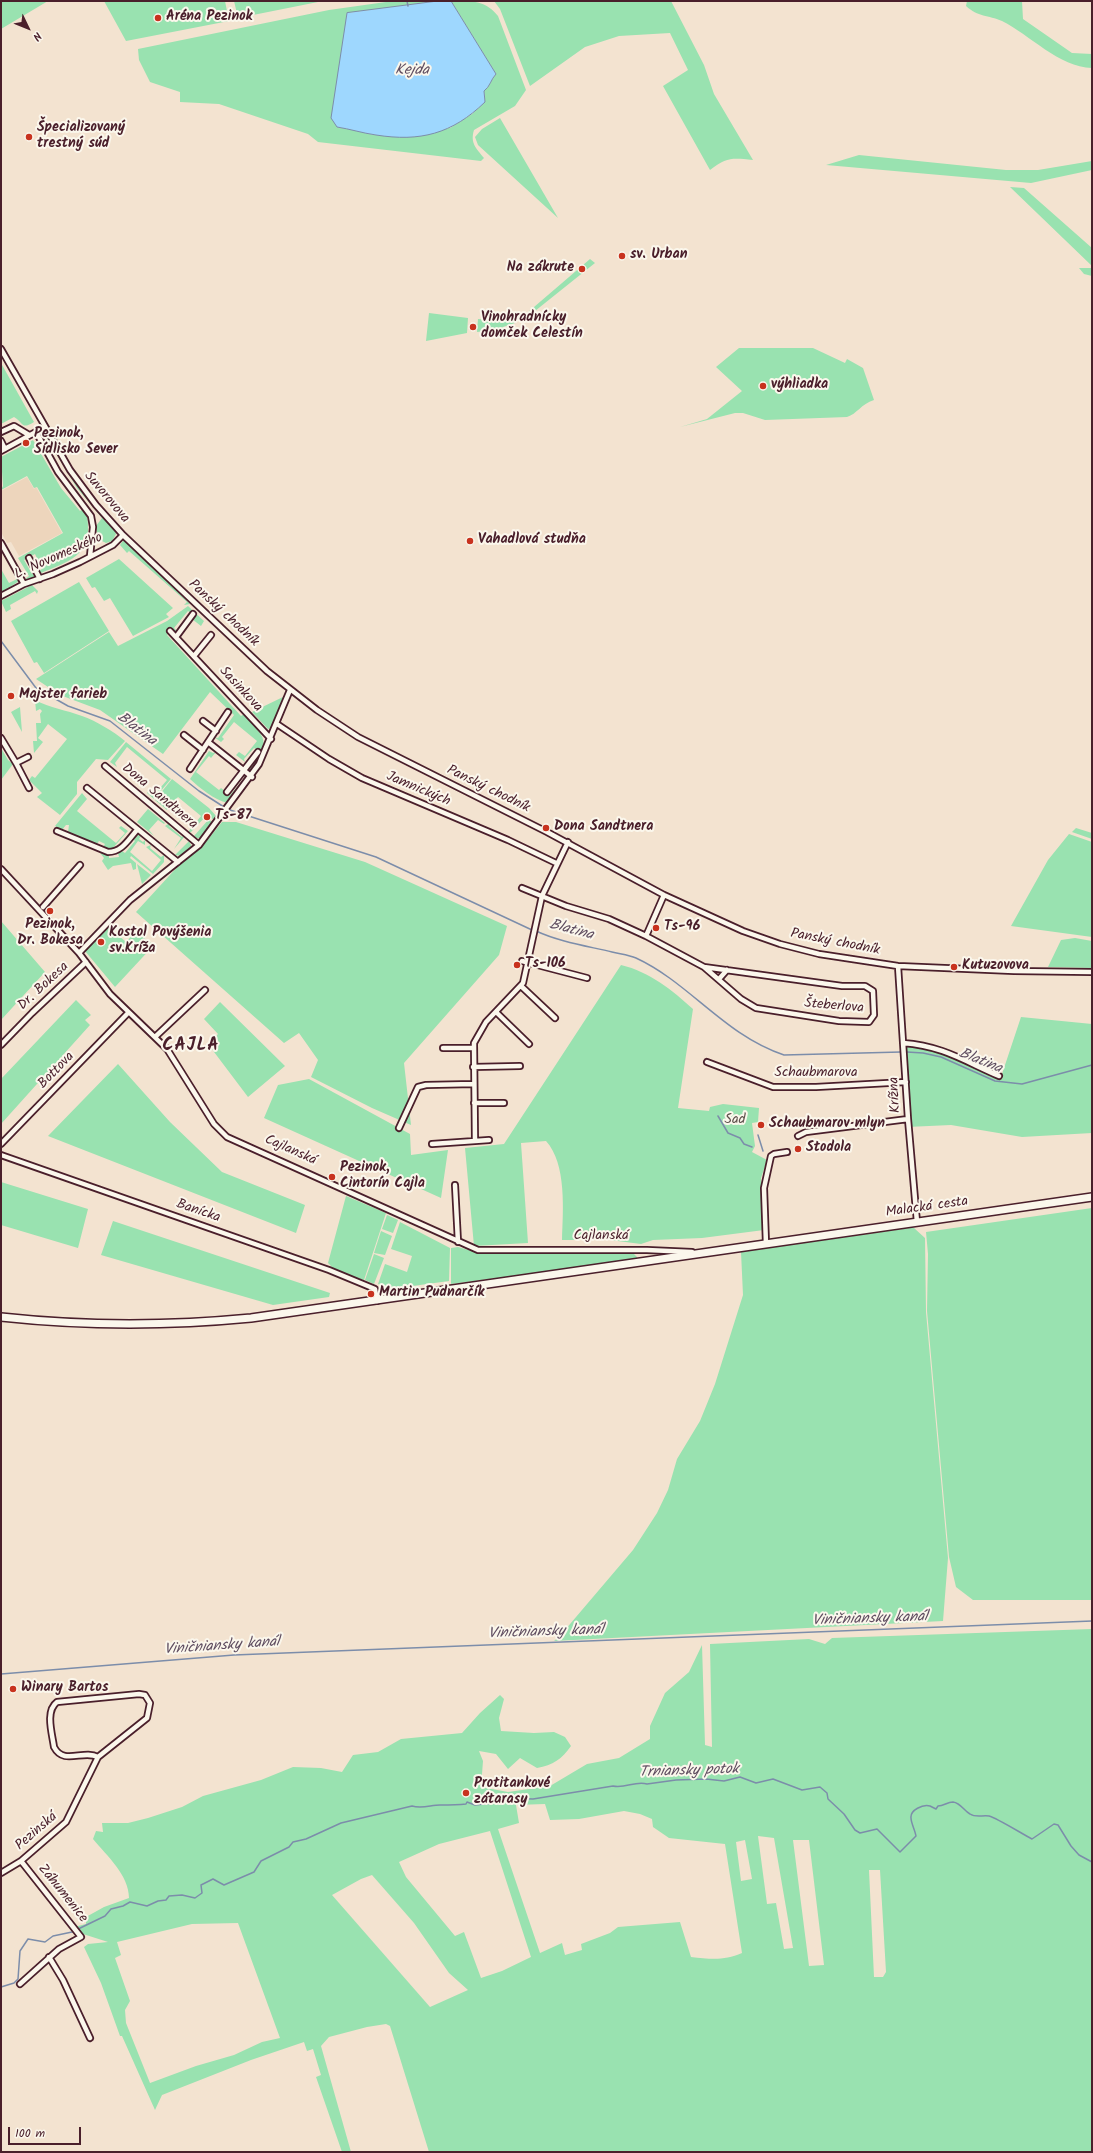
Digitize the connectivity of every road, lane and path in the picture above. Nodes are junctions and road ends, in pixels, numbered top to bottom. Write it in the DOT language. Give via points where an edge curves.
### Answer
graph roads {
  1 [pos="1,349"];
  2 [pos="44,427"];
  3 [pos="1,432"];
  4 [pos="36,432"];
  5 [pos="29,436"];
  6 [pos="1,441"];
  7 [pos="3,450"];
  8 [pos="123,535"];
  9 [pos="1,543"];
  10 [pos="90,556"];
  11 [pos="29,558"];
  12 [pos="40,579"];
  13 [pos="24,584"];
  14 [pos="1,596"];
  15 [pos="193,614"];
  16 [pos="170,631"];
  17 [pos="211,635"];
  18 [pos="176,637"];
  19 [pos="194,656"];
  20 [pos="290,690"];
  21 [pos="228,712"];
  22 [pos="203,721"];
  23 [pos="277,724"];
  24 [pos="216,731"];
  25 [pos="184,735"];
  26 [pos="1,738"];
  27 [pos="271,739"];
  28 [pos="208,742"];
  29 [pos="203,750"];
  30 [pos="258,752"];
  31 [pos="28,757"];
  32 [pos="16,763"];
  33 [pos="105,766"];
  34 [pos="190,769"];
  35 [pos="244,771"];
  36 [pos="252,777"];
  37 [pos="29,788"];
  38 [pos="87,788"];
  39 [pos="227,792"];
  40 [pos="137,830"];
  41 [pos="57,831"];
  42 [pos="568,842"];
  43 [pos="199,845"];
  44 [pos="178,862"];
  45 [pos="556,864"];
  46 [pos="80,865"];
  47 [pos="1,869"];
  48 [pos="522,888"];
  49 [pos="664,895"];
  50 [pos="542,896"];
  51 [pos="43,907"];
  52 [pos="646,936"];
  53 [pos="79,953"];
  54 [pos="86,962"];
  55 [pos="524,962"];
  56 [pos="898,966"];
  57 [pos="704,967"];
  58 [pos="727,970"];
  59 [pos="1092,972"];
  60 [pos="587,978"];
  61 [pos="719,979"];
  62 [pos="521,986"];
  63 [pos="205,990"];
  64 [pos="496,1012"];
  65 [pos="128,1013"];
  66 [pos="555,1018"];
  67 [pos="155,1037"];
  68 [pos="529,1044"];
  69 [pos="903,1044"];
  70 [pos="1,1045"];
  71 [pos="443,1048"];
  72 [pos="473,1048"];
  73 [pos="707,1062"];
  74 [pos="520,1066"];
  75 [pos="473,1067"];
  76 [pos="999,1076"];
  77 [pos="906,1082"];
  78 [pos="474,1084"];
  79 [pos="474,1103"];
  80 [pos="504,1103"];
  81 [pos="908,1119"];
  82 [pos="399,1128"];
  83 [pos="798,1136"];
  84 [pos="488,1140"];
  85 [pos="474,1141"];
  86 [pos="1,1144"];
  87 [pos="432,1144"];
  88 [pos="787,1152"];
  89 [pos="1,1155"];
  90 [pos="455,1185"];
  91 [pos="1092,1197"];
  92 [pos="917,1222"];
  93 [pos="458,1242"];
  94 [pos="766,1244"];
  95 [pos="647,1250"];
  96 [pos="700,1253"];
  97 [pos="649,1261"];
  98 [pos="377,1301"];
  99 [pos="1,1317"];
  100 [pos="98,1757"];
  101 [pos="21,1861"];
  102 [pos="1,1873"];
  103 [pos="49,1957"];
  104 [pos="20,1984"];
  105 [pos="90,2038"];
  1 -- 2 [label="street, Suvorovova"];
  2 -- 4 [label="street"];
  2 -- 8 [label="street, Suvorovova" via="81,486"];
  3 -- 5 [label="street" via="14,426"];
  4 -- 5 [label="street"];
  4 -- 10 [label="street" via="58,472 91,516 93,522"];
  5 -- 7 [label="street"];
  6 -- 7 [label="street"];
  8 -- 10 [label="street, L. Novomeského" via="113,545"];
  8 -- 20 [label="street, Panský chodník" via="233,640"];
  9 -- 13 [label="street"];
  10 -- 12 [label="street, L. Novomeského"];
  11 -- 12 [label="street"];
  12 -- 13 [label="street, L. Novomeského"];
  13 -- 14 [label="street, L. Novomeského"];
  15 -- 18 [label="street"];
  16 -- 18 [label="street, Sasinkova"];
  17 -- 19 [label="street"];
  18 -- 19 [label="street, Sasinkova"];
  19 -- 27 [label="street, Sasinkova"];
  20 -- 23 [label="street"];
  20 -- 42 [label="street, Panský chodník" via="358,737"];
  21 -- 24 [label="street"];
  22 -- 24 [label="street"];
  23 -- 27 [label="street"];
  23 -- 45 [label="street, Jamnických" via="362,778 508,840"];
  24 -- 28 [label="street"];
  25 -- 29 [label="street"];
  26 -- 32 [label="street"];
  27 -- 36 [label="street"];
  28 -- 29 [label="street"];
  28 -- 35 [label="street"];
  29 -- 34 [label="street"];
  30 -- 35 [label="street"];
  31 -- 32 [label="street"];
  32 -- 37 [label="street"];
  33 -- 43 [label="street, Dona Sandtnera"];
  35 -- 36 [label="street"];
  35 -- 39 [label="street"];
  36 -- 43 [label="street, Dona Sandtnera"];
  38 -- 40 [label="street"];
  40 -- 41 [label="street" via="120,850 114,852 108,852"];
  40 -- 44 [label="street"];
  42 -- 45 [label="street"];
  42 -- 49 [label="street, Panský chodník"];
  43 -- 44 [label="street, Dona Sandtnera"];
  44 -- 53 [label="street, Dona Sandtnera" via="136,895"];
  45 -- 50 [label="street"];
  46 -- 51 [label="street"];
  47 -- 53 [label="street, Cajlanská"];
  48 -- 50 [label="street, Šteberlova"];
  49 -- 52 [label="street"];
  49 -- 56 [label="street, Panský chodník" via="743,931 780,944 819,954"];
  50 -- 52 [label="street, Šteberlova" via="609,919"];
  50 -- 55 [label="street" via="533,938"];
  52 -- 57 [label="street, Šteberlova"];
  53 -- 54 [label="street, Cajlanská"];
  54 -- 65 [label="street, Cajlanská"];
  54 -- 70 [label="street, Dr. Bokesa"];
  55 -- 60 [label="street"];
  55 -- 62 [label="street"];
  56 -- 59 [label="street"];
  56 -- 69 [label="street, Krížna"];
  57 -- 58 [label="street, Šteberlova"];
  57 -- 61 [label="street, Šteberlova"];
  58 -- 61 [label="street"];
  58 -- 61 [label="street, Šteberlova" via="842,986 865,986 873,991 874,1015 869,1022 839,1021 762,1010 748,1004"];
  62 -- 64 [label="street"];
  62 -- 66 [label="street"];
  63 -- 67 [label="street"];
  64 -- 68 [label="street"];
  64 -- 72 [label="street" via="481,1028"];
  65 -- 67 [label="street, Cajlanská"];
  65 -- 86 [label="street, Bottova"];
  67 -- 93 [label="street, Cajlanská" via="175,1061 214,1124 226,1137"];
  69 -- 76 [label="street" via="935,1048 959,1056"];
  69 -- 77 [label="street, Krížna"];
  71 -- 72 [label="street"];
  72 -- 75 [label="street"];
  73 -- 77 [label="street, Schaubmarova" via="773,1087 816,1088"];
  74 -- 75 [label="street"];
  75 -- 78 [label="street"];
  77 -- 81 [label="street, Krížna"];
  78 -- 79 [label="street"];
  78 -- 82 [label="street" via="418,1087"];
  79 -- 80 [label="street"];
  79 -- 85 [label="street"];
  81 -- 83 [label="street" via="806,1132"];
  81 -- 92 [label="street, Krížna"];
  84 -- 85 [label="street"];
  85 -- 87 [label="street"];
  88 -- 94 [label="street" via="771,1156 764,1188"];
  89 -- 98 [label="street, Banícka" via="250,1242 375,1289"];
  90 -- 93 [label="street"];
  91 -- 92 [label="main road, Malacká cesta"];
  92 -- 94 [label="main road, Malacká cesta"];
  93 -- 95 [label="street, Cajlanská" via="478,1250"];
  94 -- 96 [label="main road"];
  95 -- 96 [label="street"];
  95 -- 97 [label="street, Cajlanská"];
  96 -- 97 [label="main road"];
  97 -- 98 [label="main road"];
  98 -- 99 [label="main road" via="201,1322 95,1323"];
  100 -- 100 [label="street, Pezinská" via="88,1754 65,1757 56,1752 50,1711 52,1705 57,1702 145,1695 150,1704 147,1718"];
  100 -- 101 [label="street, Pezinská" via="66,1822"];
  101 -- 102 [label="street, Pezinská"];
  101 -- 103 [label="street, Záhumenice" via="81,1937 59,1948"];
  103 -- 104 [label="street, Záhumenice"];
  103 -- 105 [label="street" via="63,1980"];
}
